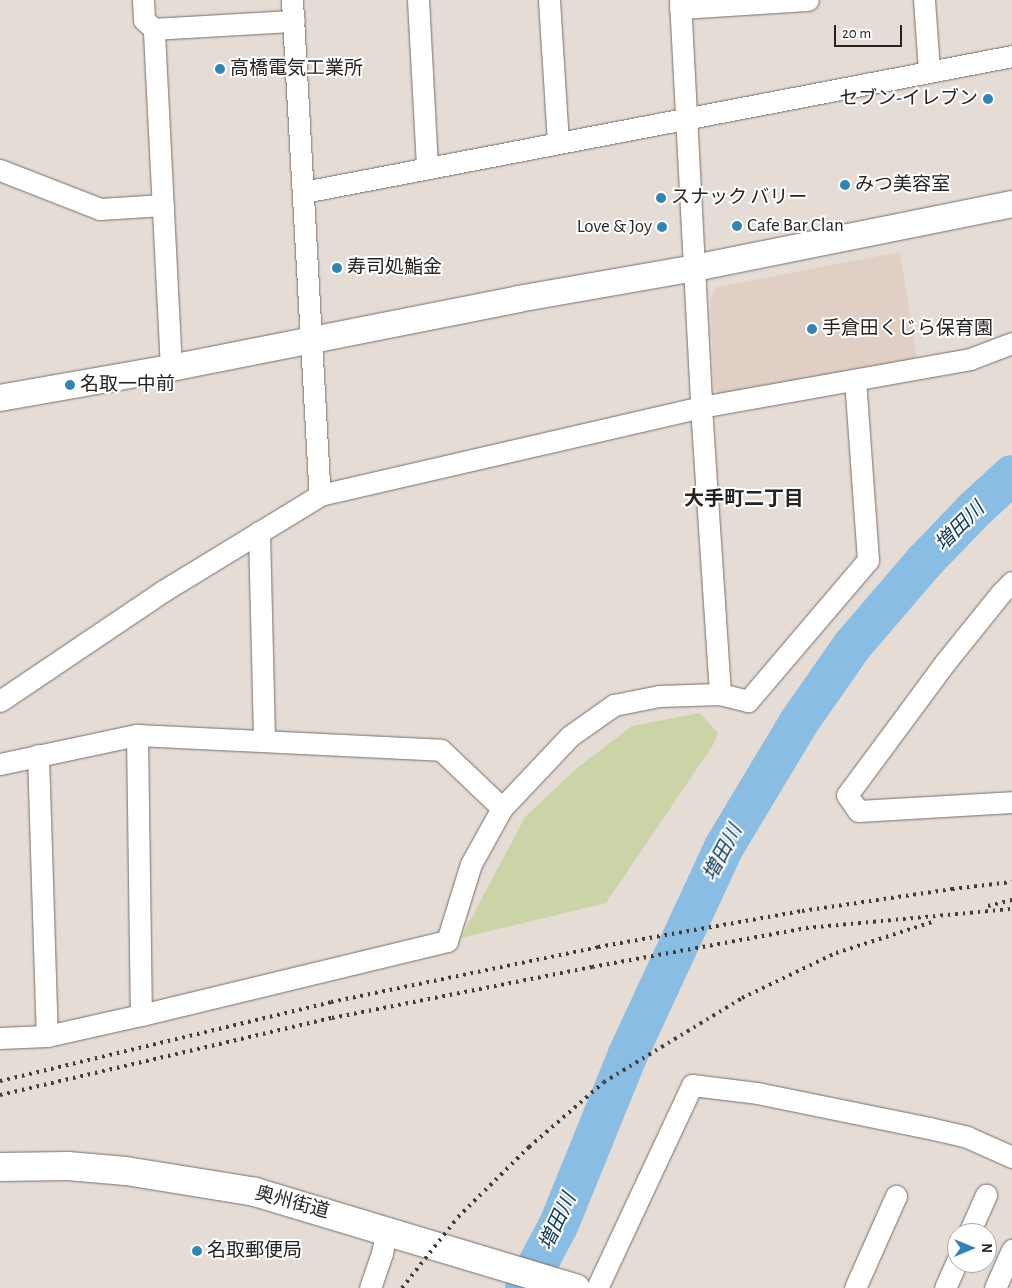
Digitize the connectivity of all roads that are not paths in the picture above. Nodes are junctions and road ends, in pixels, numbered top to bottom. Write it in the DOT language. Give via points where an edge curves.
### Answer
graph roads {
  1 [pos="143,0"];
  2 [pos="418,0"];
  3 [pos="549,0"];
  4 [pos="808,0"];
  5 [pos="924,0"];
  6 [pos="680,4"];
  7 [pos="293,10"];
  8 [pos="154,29"];
  9 [pos="1012,56"];
  10 [pos="929,70"];
  11 [pos="686,117"];
  12 [pos="558,142"];
  13 [pos="427,168"];
  14 [pos="0,170"];
  15 [pos="304,192"];
  16 [pos="1012,204"];
  17 [pos="163,205"];
  18 [pos="695,268"];
  19 [pos="313,340"];
  20 [pos="1012,343"];
  21 [pos="170,368"];
  22 [pos="855,380"];
  23 [pos="0,398"];
  24 [pos="701,407"];
  25 [pos="320,495"];
  26 [pos="259,532"];
  27 [pos="1012,582"];
  28 [pos="720,694"];
  29 [pos="0,702"];
  30 [pos="137,734"];
  31 [pos="264,740"];
  32 [pos="38,755"];
  33 [pos="0,764"];
  34 [pos="1012,802"];
  35 [pos="502,808"];
  36 [pos="141,1015"];
  37 [pos="47,1036"];
  38 [pos="0,1038"];
  39 [pos="1012,1157"];
  40 [pos="0,1167"];
  41 [pos="986,1195"];
  42 [pos="896,1196"];
  43 [pos="974,1223"];
  44 [pos="387,1230"];
  45 [pos="1012,1250"];
  46 [pos="952,1273"];
  47 [pos="370,1288"];
  48 [pos="576,1288"];
  49 [pos="597,1288"];
  50 [pos="855,1288"];
  51 [pos="945,1288"];
  52 [pos="995,1288"];
  1 -- 8 [label="street" via="144,20"];
  2 -- 13 [label="street"];
  3 -- 12 [label="street"];
  4 -- 6 [label="street"];
  5 -- 10 [label="street"];
  6 -- 11 [label="street"];
  7 -- 8 [label="street"];
  7 -- 15 [label="street"];
  8 -- 17 [label="street"];
  9 -- 10 [label="street"];
  10 -- 11 [label="street"];
  11 -- 12 [label="street"];
  11 -- 18 [label="street"];
  12 -- 13 [label="street"];
  13 -- 15 [label="street"];
  14 -- 17 [label="street" via="100,209"];
  15 -- 19 [label="street"];
  16 -- 18 [label="street"];
  17 -- 21 [label="street"];
  18 -- 19 [label="street"];
  18 -- 24 [label="street"];
  19 -- 21 [label="street"];
  19 -- 25 [label="street"];
  20 -- 22 [label="street" via="970,359"];
  21 -- 23 [label="street"];
  22 -- 24 [label="street"];
  22 -- 28 [label="street" via="868,560 748,701"];
  24 -- 25 [label="street"];
  24 -- 28 [label="street"];
  25 -- 26 [label="street"];
  26 -- 29 [label="street" via="163,591"];
  26 -- 31 [label="street"];
  27 -- 34 [label="street" via="944,664 847,795 858,811"];
  28 -- 35 [label="street" via="660,696 614,705 570,736"];
  30 -- 31 [label="street"];
  30 -- 32 [label="street"];
  30 -- 36 [label="street"];
  31 -- 35 [label="street" via="441,750"];
  32 -- 33 [label="street"];
  32 -- 37 [label="street"];
  35 -- 36 [label="street" via="472,864 447,941"];
  36 -- 37 [label="street"];
  37 -- 38 [label="street"];
  39 -- 49 [label="street" via="967,1137 929,1128 757,1093 692,1085"];
  40 -- 44 [label="main road, 奥州街道" via="68,1166 181,1179 255,1192"];
  41 -- 43 [label="street"];
  42 -- 50 [label="street"];
  44 -- 47 [label="street"];
  44 -- 48 [label="main road, 奥州街道"];
  45 -- 52 [label="street"];
  46 -- 51 [label="street"];
}
